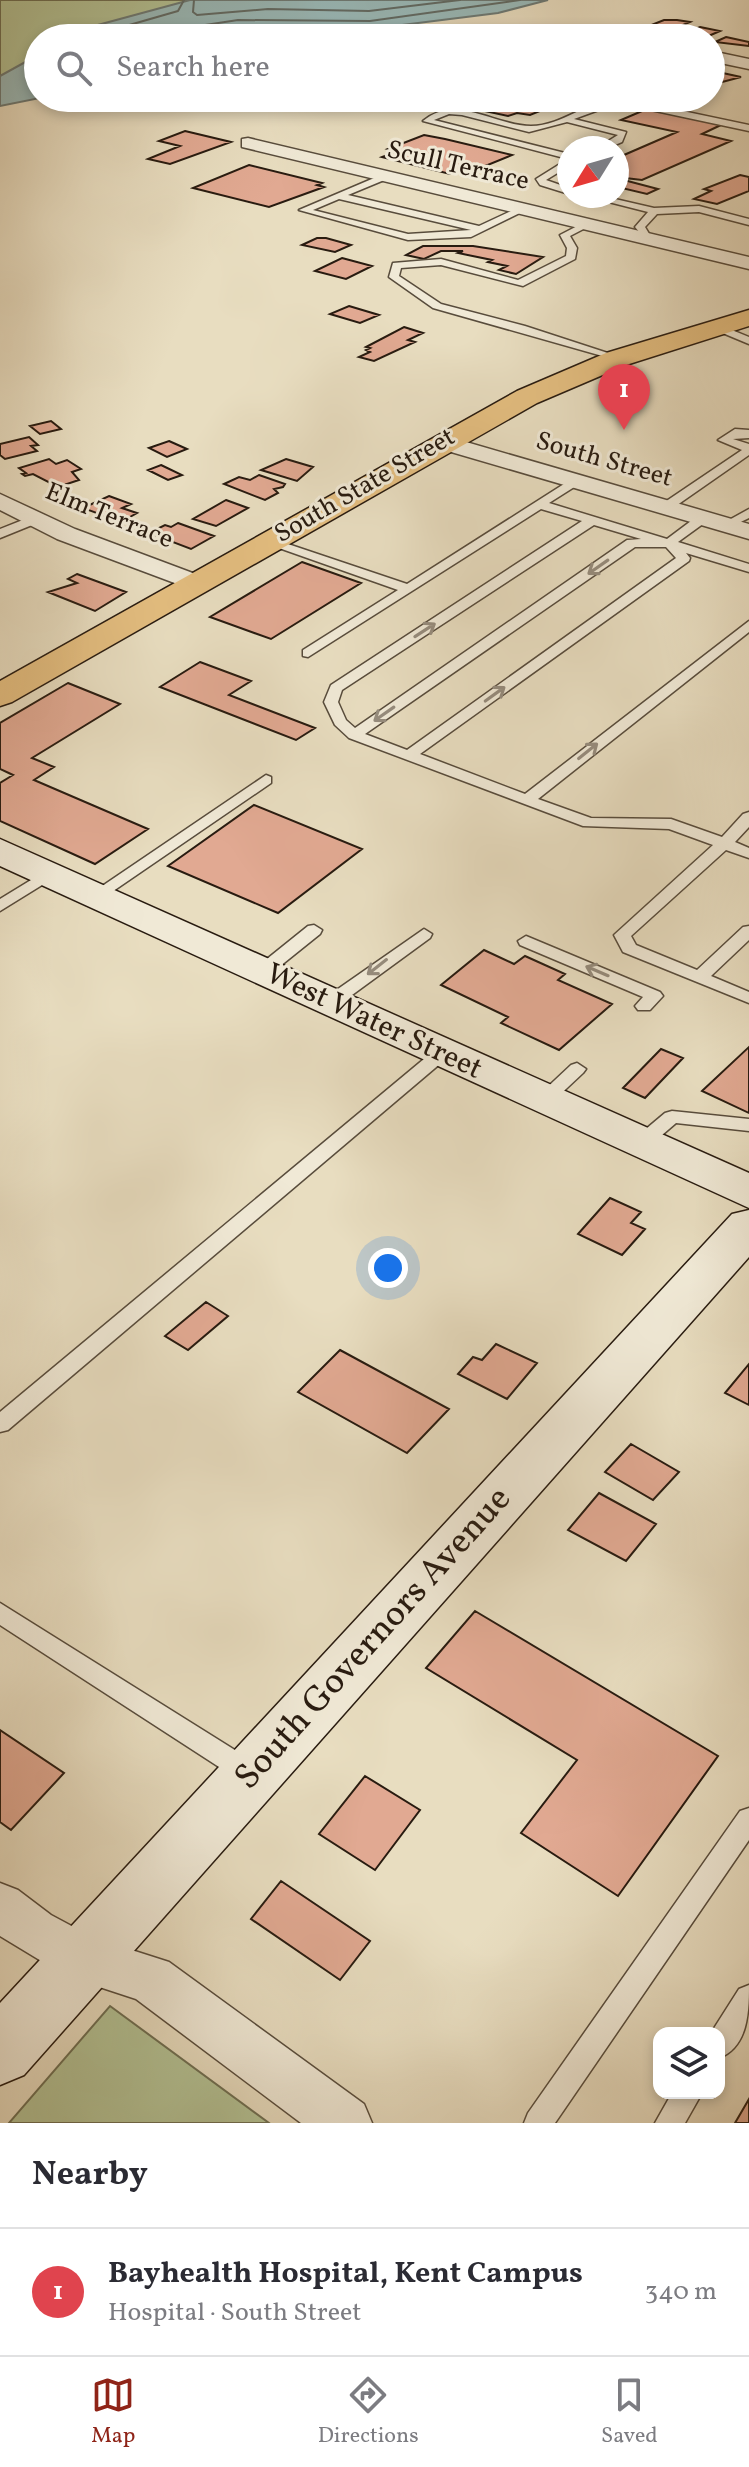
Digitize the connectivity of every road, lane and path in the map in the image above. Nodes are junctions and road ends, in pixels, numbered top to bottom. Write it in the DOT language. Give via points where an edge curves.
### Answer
graph roads {
  1 [pos="725,59"];
  2 [pos="749,64"];
  3 [pos="583,112"];
  4 [pos="674,112"];
  5 [pos="563,119"];
  6 [pos="749,128"];
  7 [pos="622,136"];
  8 [pos="248,143"];
  9 [pos="557,157"];
  10 [pos="557,168"];
  11 [pos="386,176"];
  12 [pos="557,187"];
  13 [pos="339,196"];
  14 [pos="629,205"];
  15 [pos="525,208"];
  16 [pos="654,211"];
  17 [pos="749,222"];
  18 [pos="590,223"];
  19 [pos="479,229"];
  20 [pos="646,237"];
  21 [pos="749,263"];
  22 [pos="749,318"];
  23 [pos="717,327"];
  24 [pos="749,341"];
  25 [pos="616,359"];
  26 [pos="749,434"];
  27 [pos="442,442"];
  28 [pos="749,449"];
  29 [pos="575,481"];
  30 [pos="0,501"];
  31 [pos="539,504"];
  32 [pos="666,507"];
  33 [pos="749,513"];
  34 [pos="33,520"];
  35 [pos="593,520"];
  36 [pos="714,522"];
  37 [pos="749,532"];
  38 [pos="0,534"];
  39 [pos="268,542"];
  40 [pos="669,543"];
  41 [pos="749,568"];
  42 [pos="197,583"];
  43 [pos="408,589"];
  44 [pos="749,625"];
  45 [pos="308,653"];
  46 [pos="0,695"];
  47 [pos="354,735"];
  48 [pos="409,755"];
  49 [pos="266,780"];
  50 [pos="527,800"];
  51 [pos="749,817"];
  52 [pos="723,843"];
  53 [pos="0,851"];
  54 [pos="749,853"];
  55 [pos="49,874"];
  56 [pos="97,895"];
  57 [pos="0,906"];
  58 [pos="314,930"];
  59 [pos="749,931"];
  60 [pos="424,934"];
  61 [pos="526,941"];
  62 [pos="263,971"];
  63 [pos="699,978"];
  64 [pos="749,998"];
  65 [pos="331,1002"];
  66 [pos="644,1006"];
  67 [pos="442,1053"];
  68 [pos="577,1069"];
  69 [pos="545,1099"];
  70 [pos="749,1125"];
  71 [pos="641,1143"];
  72 [pos="749,1192"];
  73 [pos="749,1226"];
  74 [pos="0,1424"];
  75 [pos="0,1613"];
  76 [pos="250,1774"];
  77 [pos="749,1819"];
  78 [pos="0,1906"];
  79 [pos="84,1959"];
  80 [pos="749,1998"];
  81 [pos="725,2036"];
  82 [pos="0,2052"];
  83 [pos="684,2099"];
  84 [pos="345,2123"];
  85 [pos="538,2123"];
  86 [pos="669,2123"];
  1 -- 2 [label="street"];
  3 -- 5 [label="lane"];
  4 -- 6 [label="lane"];
  5 -- 7 [label="lane"];
  5 -- 9 [label="lane" via="528,129 453,112 427,121"];
  8 -- 11 [label="street, Scull Terrace"];
  10 -- 12 [label="lane" via="541,179"];
  11 -- 13 [label="lane"];
  11 -- 15 [label="street, Scull Terrace"];
  13 -- 19 [label="lane"];
  13 -- 19 [label="lane" via="304,210 408,237 468,235"];
  14 -- 16 [label="lane"];
  15 -- 18 [label="street, Scull Terrace"];
  15 -- 19 [label="lane"];
  16 -- 17 [label="lane" via="699,209"];
  16 -- 20 [label="lane" via="640,227"];
  18 -- 20 [label="street, Scull Terrace"];
  18 -- 25 [label="lane" via="565,235 571,257 519,284 441,262 397,265 394,277 437,306"];
  20 -- 21 [label="street, Scull Terrace"];
  22 -- 23 [label="main road, South State Street"];
  23 -- 24 [label="lane"];
  23 -- 25 [label="main road, South State Street"];
  25 -- 27 [label="main road, South State Street" via="527,397"];
  26 -- 28 [label="lane" via="735,433 724,440"];
  27 -- 29 [label="street, South Street"];
  27 -- 39 [label="main road, South State Street"];
  28 -- 32 [label="lane"];
  29 -- 31 [label="lane"];
  29 -- 32 [label="street, South Street"];
  30 -- 34 [label="street, Elm Terrace"];
  31 -- 35 [label="lane"];
  31 -- 43 [label="lane"];
  32 -- 36 [label="street, South Street"];
  33 -- 36 [label="lane"];
  34 -- 38 [label="lane"];
  34 -- 42 [label="street, Elm Terrace"];
  35 -- 40 [label="lane"];
  47 -- 35 [label="lane, one-way" via="340,722 331,702 336,688"];
  36 -- 37 [label="street, South Street"];
  36 -- 40 [label="lane"];
  39 -- 42 [label="main road, South State Street"];
  39 -- 43 [label="lane"];
  40 -- 41 [label="lane"];
  40 -- 47 [label="lane, one-way" via="632,543"];
  48 -- 40 [label="lane, one-way" via="684,558"];
  42 -- 46 [label="main road, South State Street"];
  43 -- 45 [label="lane"];
  50 -- 44 [label="lane, one-way"];
  47 -- 48 [label="lane"];
  48 -- 50 [label="lane"];
  49 -- 56 [label="lane"];
  50 -- 52 [label="lane" via="589,823 671,824"];
  51 -- 52 [label="lane"];
  52 -- 54 [label="lane"];
  52 -- 63 [label="lane" via="622,935 629,948"];
  53 -- 55 [label="street, West Water Street"];
  55 -- 56 [label="street, West Water Street"];
  55 -- 57 [label="lane"];
  56 -- 62 [label="street, West Water Street"];
  58 -- 62 [label="lane"];
  59 -- 63 [label="lane"];
  60 -- 65 [label="lane, one-way"];
  66 -- 61 [label="lane, one-way" via="654,996"];
  62 -- 65 [label="street, West Water Street"];
  63 -- 64 [label="lane"];
  65 -- 67 [label="street, West Water Street"];
  67 -- 69 [label="street, West Water Street"];
  67 -- 74 [label="lane"];
  68 -- 69 [label="lane"];
  69 -- 71 [label="street, West Water Street"];
  70 -- 71 [label="lane" via="672,1117"];
  71 -- 72 [label="street, West Water Street"];
  73 -- 76 [label="street, South Governors Avenue"];
  75 -- 76 [label="lane"];
  76 -- 79 [label="street, South Governors Avenue"];
  77 -- 85 [label="lane"];
  78 -- 79 [label="street" via="33,1932"];
  79 -- 82 [label="street, South Governors Avenue"];
  79 -- 84 [label="street" via="151,1979"];
  80 -- 81 [label="lane"];
  83 -- 86 [label="lane"];
}
